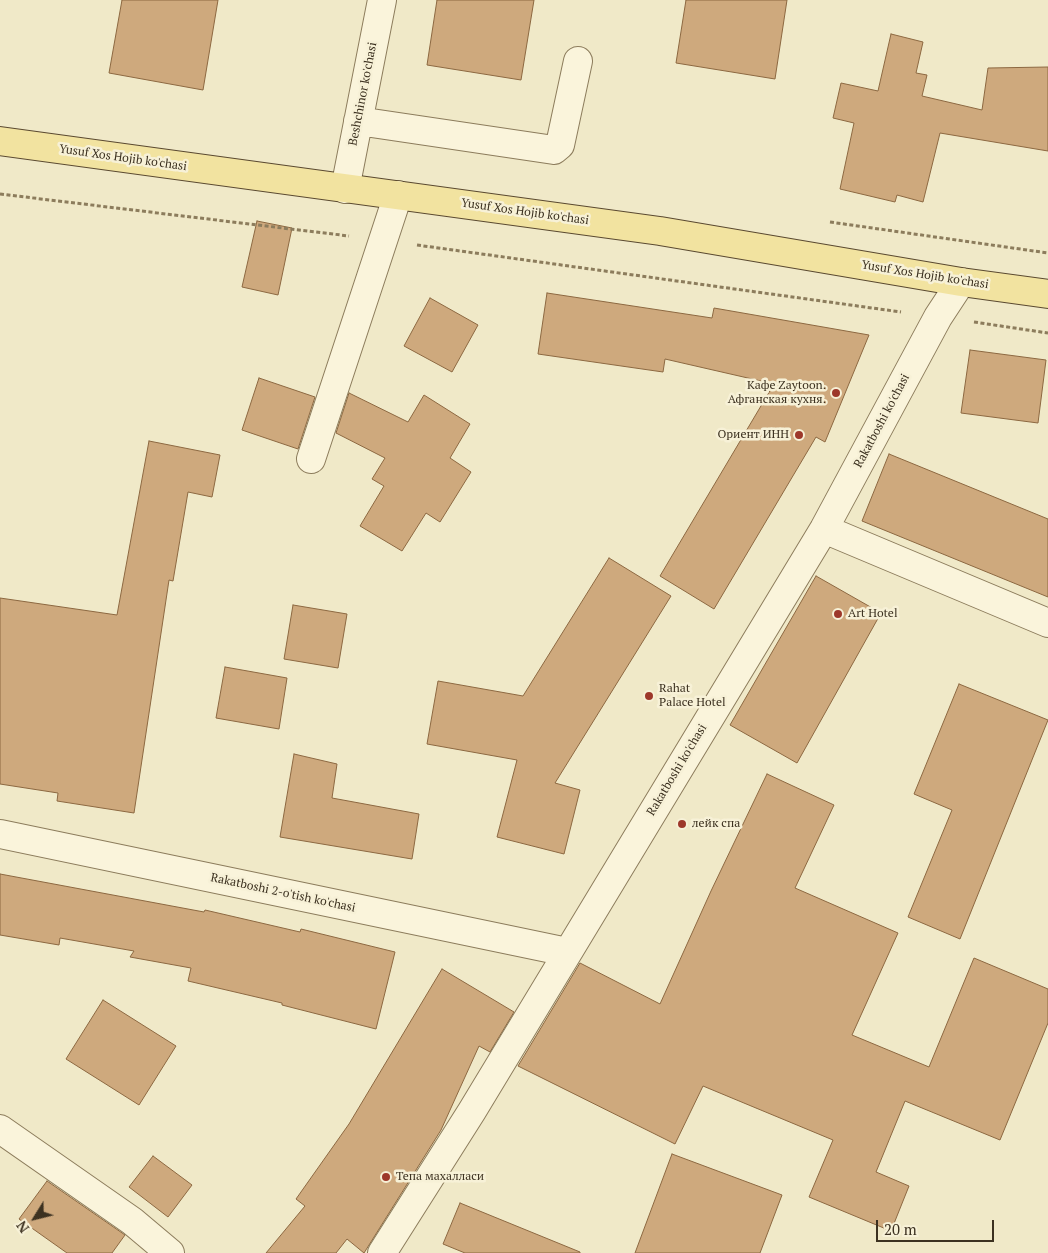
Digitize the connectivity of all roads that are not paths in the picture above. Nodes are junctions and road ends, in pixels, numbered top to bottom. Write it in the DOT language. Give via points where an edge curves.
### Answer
graph roads {
  1 [pos="382,0"];
  2 [pos="578,61"];
  3 [pos="358,121"];
  4 [pos="0,141"];
  5 [pos="345,189"];
  6 [pos="398,195"];
  7 [pos="961,282"];
  8 [pos="1048,294"];
  9 [pos="311,459"];
  10 [pos="824,529"];
  11 [pos="1048,623"];
  12 [pos="0,834"];
  13 [pos="567,952"];
  14 [pos="0,1129"];
  15 [pos="384,1252"];
  16 [pos="170,1253"];
  1 -- 3 [label="street, Beshchinor ko'chasi"];
  2 -- 3 [label="street" via="560,145 554,150"];
  3 -- 5 [label="street, Beshchinor ko'chasi"];
  4 -- 5 [label="main road, Yusuf Xos Hojib ko'chasi"];
  5 -- 6 [label="main road, Yusuf Xos Hojib ko'chasi"];
  6 -- 7 [label="main road, Yusuf Xos Hojib ko'chasi" via="660,231"];
  6 -- 9 [label="street"];
  7 -- 8 [label="main road, Yusuf Xos Hojib ko'chasi"];
  7 -- 10 [label="street, Rakatboshi ko'chasi" via="938,317"];
  10 -- 11 [label="street"];
  10 -- 13 [label="street, Rakatboshi ko'chasi"];
  12 -- 13 [label="street, Rakatboshi 2-o'tish ko'chasi"];
  13 -- 15 [label="street, Rakatboshi ko'chasi"];
  14 -- 16 [label="street" via="132,1221"];
}
